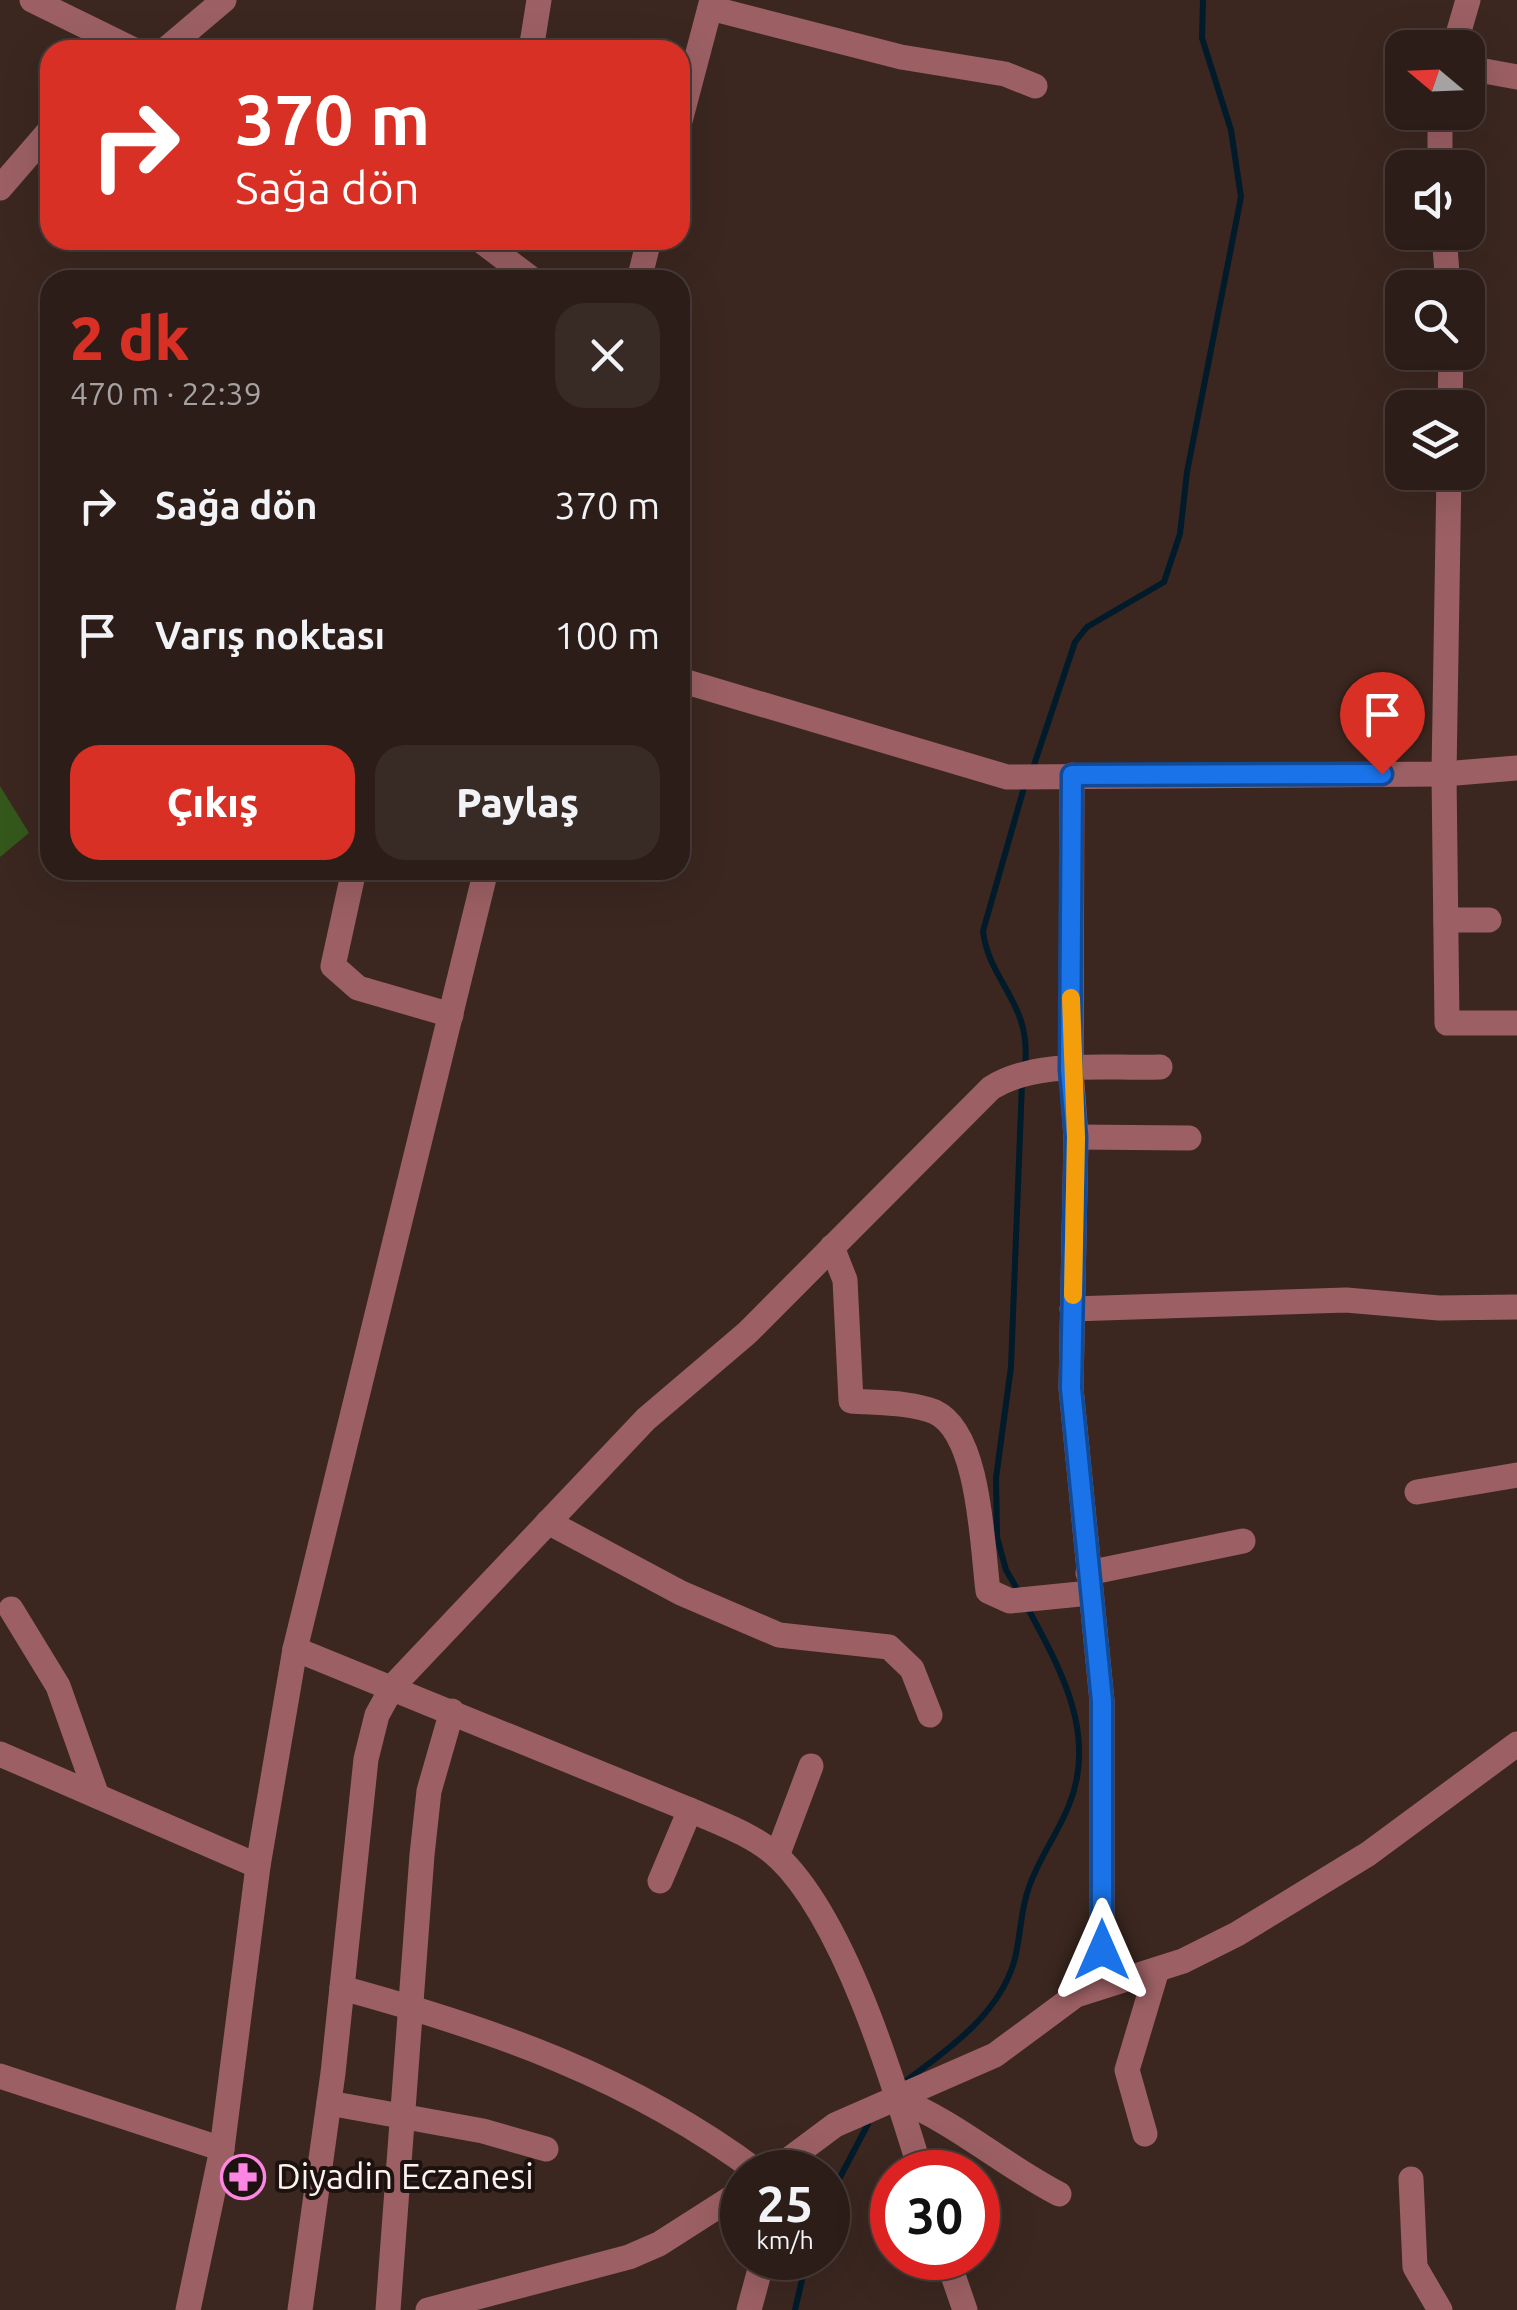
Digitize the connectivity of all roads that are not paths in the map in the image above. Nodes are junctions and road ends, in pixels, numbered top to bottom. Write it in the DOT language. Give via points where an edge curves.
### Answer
graph roads {
  1 [pos="35,0"];
  2 [pos="224,0"];
  3 [pos="539,0"];
  4 [pos="1468,0"];
  5 [pos="711,4"];
  6 [pos="1459,30"];
  7 [pos="114,40"];
  8 [pos="177,40"];
  9 [pos="533,40"];
  10 [pos="1485,71"];
  11 [pos="1517,78"];
  12 [pos="690,83"];
  13 [pos="1035,86"];
  14 [pos="40,142"];
  15 [pos="0,188"];
  16 [pos="496,250"];
  17 [pos="520,270"];
  18 [pos="1449,490"];
  19 [pos="690,683"];
  20 [pos="1517,768"];
  21 [pos="1444,774"];
  22 [pos="1072,775"];
  23 [pos="352,880"];
  24 [pos="484,880"];
  25 [pos="1446,920"];
  26 [pos="1489,920"];
  27 [pos="451,1016"];
  28 [pos="1517,1022"];
  29 [pos="1160,1067"];
  30 [pos="1070,1070"];
  31 [pos="1076,1137"];
  32 [pos="1189,1138"];
  33 [pos="832,1247"];
  34 [pos="1517,1307"];
  35 [pos="1072,1309"];
  36 [pos="1517,1475"];
  37 [pos="1417,1492"];
  38 [pos="548,1522"];
  39 [pos="1242,1542"];
  40 [pos="1089,1583"];
  41 [pos="12,1610"];
  42 [pos="296,1649"];
  43 [pos="392,1686"];
  44 [pos="452,1710"];
  45 [pos="930,1715"];
  46 [pos="1517,1744"];
  47 [pos="0,1754"];
  48 [pos="811,1766"];
  49 [pos="97,1796"];
  50 [pos="690,1810"];
  51 [pos="777,1856"];
  52 [pos="258,1866"];
  53 [pos="660,1881"];
  54 [pos="1157,1970"];
  55 [pos="1102,1985"];
  56 [pos="342,1988"];
  57 [pos="412,2007"];
  58 [pos="0,2076"];
  59 [pos="898,2099"];
  60 [pos="329,2102"];
  61 [pos="402,2114"];
  62 [pos="1145,2134"];
  63 [pos="222,2149"];
  64 [pos="546,2149"];
  65 [pos="725,2150"];
  66 [pos="805,2150"];
  67 [pos="913,2150"];
  68 [pos="1411,2179"];
  69 [pos="1059,2194"];
  70 [pos="720,2205"];
  71 [pos="757,2280"];
  72 [pos="955,2280"];
  73 [pos="188,2310"];
  74 [pos="300,2310"];
  75 [pos="388,2310"];
  76 [pos="428,2310"];
  77 [pos="749,2310"];
  78 [pos="965,2310"];
  79 [pos="1440,2310"];
  1 -- 7 [label="street"];
  2 -- 8 [label="street"];
  3 -- 9 [label="street"];
  4 -- 6 [label="street"];
  5 -- 12 [label="street"];
  5 -- 13 [label="street"];
  10 -- 11 [label="street"];
  14 -- 15 [label="street"];
  16 -- 17 [label="street"];
  18 -- 21 [label="street"];
  19 -- 22 [label="street" via="1007,777"];
  20 -- 21 [label="street"];
  21 -- 22 [label="street"];
  21 -- 25 [label="street"];
  22 -- 30 [label="street"];
  23 -- 27 [label="street" via="333,966 358,988"];
  24 -- 27 [label="street"];
  25 -- 26 [label="street"];
  25 -- 28 [label="street" via="1447,1023"];
  27 -- 42 [label="street"];
  29 -- 30 [label="street"];
  30 -- 31 [label="street"];
  30 -- 33 [label="street" via="1036,1071 991,1088"];
  31 -- 32 [label="street"];
  31 -- 35 [label="street"];
  33 -- 38 [label="street" via="646,1419"];
  33 -- 40 [label="street" via="845,1280 851,1401 932,1411 952,1422 971,1470 988,1591 1023,1599"];
  34 -- 35 [label="street" via="1346,1300"];
  35 -- 40 [label="street" via="1071,1388"];
  36 -- 37 [label="street"];
  38 -- 43 [label="street"];
  38 -- 45 [label="street" via="681,1593 779,1635 889,1647 912,1669"];
  39 -- 40 [label="street"];
  40 -- 55 [label="street" via="1102,1701"];
  41 -- 49 [label="street" via="58,1686"];
  42 -- 43 [label="street"];
  42 -- 52 [label="street"];
  43 -- 44 [label="street"];
  43 -- 56 [label="street" via="366,1760"];
  44 -- 50 [label="street"];
  44 -- 57 [label="street" via="429,1792"];
  46 -- 54 [label="street" via="1368,1854 1237,1934"];
  47 -- 49 [label="street"];
  48 -- 51 [label="street"];
  49 -- 52 [label="street"];
  50 -- 51 [label="street"];
  50 -- 53 [label="street"];
  51 -- 59 [label="street" via="832,1932"];
  52 -- 63 [label="street"];
  54 -- 55 [label="street"];
  54 -- 62 [label="street" via="1127,2070"];
  55 -- 59 [label="street" via="994,2055"];
  56 -- 57 [label="street"];
  56 -- 60 [label="street"];
  57 -- 61 [label="street"];
  57 -- 65 [label="street" via="593,2072"];
  58 -- 63 [label="street"];
  59 -- 66 [label="street" via="835,2125"];
  59 -- 67 [label="street"];
  59 -- 69 [label="street" via="944,2118"];
  60 -- 61 [label="street"];
  60 -- 74 [label="street"];
  61 -- 64 [label="street"];
  61 -- 75 [label="street"];
  63 -- 73 [label="street"];
  68 -- 79 [label="street" via="1415,2267"];
  70 -- 76 [label="street" via="629,2257"];
  71 -- 77 [label="street"];
  72 -- 78 [label="street"];
}
